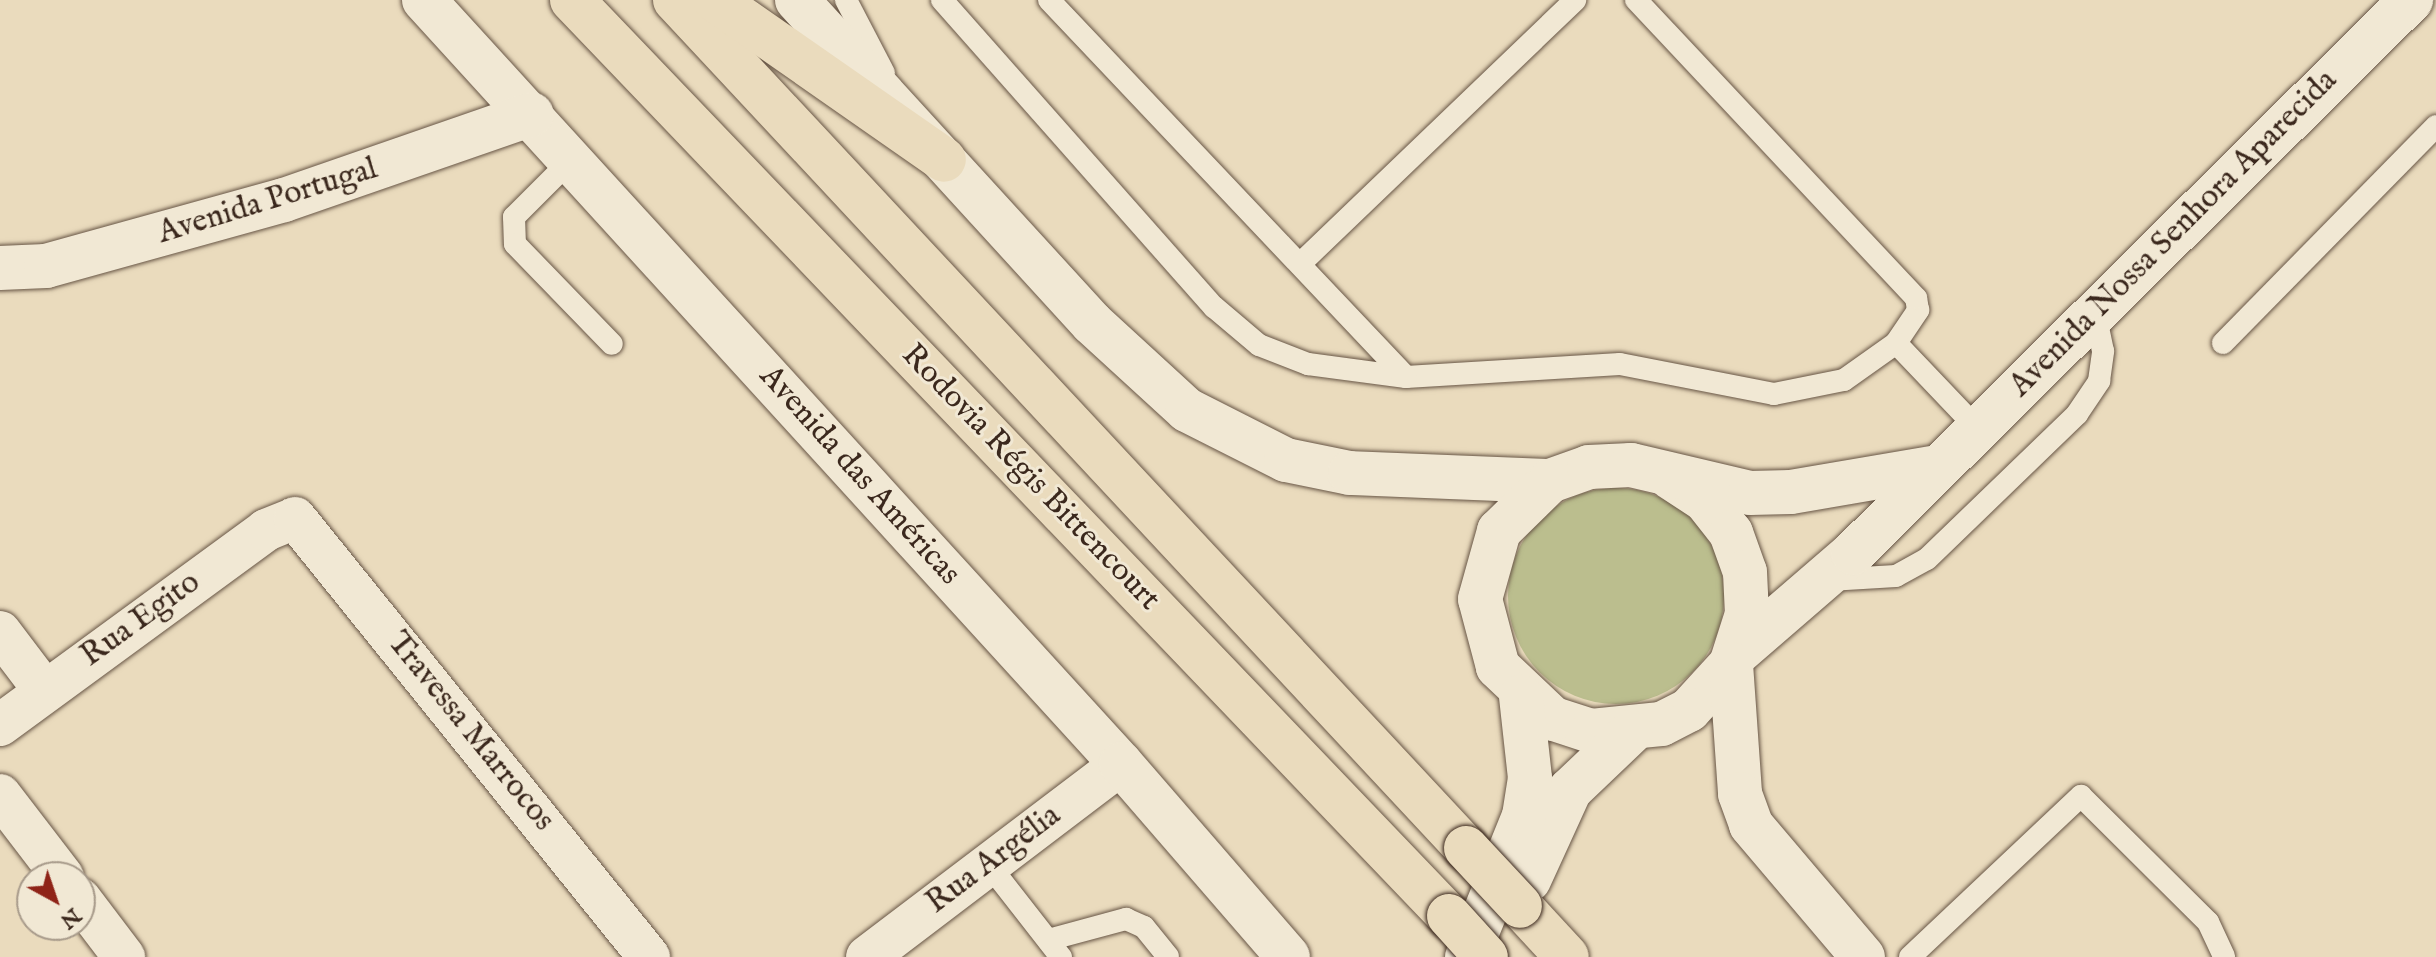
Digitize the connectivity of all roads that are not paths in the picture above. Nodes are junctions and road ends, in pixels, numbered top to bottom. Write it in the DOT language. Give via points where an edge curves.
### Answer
graph roads {
  1 [pos="424,0"];
  2 [pos="572,0"];
  3 [pos="675,0"];
  4 [pos="715,0"];
  5 [pos="797,0"];
  6 [pos="846,0"];
  7 [pos="942,0"];
  8 [pos="1049,0"];
  9 [pos="1575,0"];
  10 [pos="1636,0"];
  11 [pos="2411,0"];
  12 [pos="532,114"];
  13 [pos="2436,126"];
  14 [pos="930,145"];
  15 [pos="572,159"];
  16 [pos="1301,263"];
  17 [pos="0,268"];
  18 [pos="2095,314"];
  19 [pos="1896,343"];
  20 [pos="2223,343"];
  21 [pos="612,344"];
  22 [pos="1406,377"];
  23 [pos="1977,428"];
  24 [pos="1938,467"];
  25 [pos="1670,477"];
  26 [pos="1550,481"];
  27 [pos="285,519"];
  28 [pos="1824,580"];
  29 [pos="0,632"];
  30 [pos="1733,659"];
  31 [pos="44,690"];
  32 [pos="1521,696"];
  33 [pos="0,725"];
  34 [pos="1631,732"];
  35 [pos="1121,764"];
  36 [pos="0,795"];
  37 [pos="51,861"];
  38 [pos="989,865"];
  39 [pos="96,920"];
  40 [pos="1054,948"];
  41 [pos="124,957"];
  42 [pos="649,957"];
  43 [pos="867,957"];
  44 [pos="1168,957"];
  45 [pos="1288,957"];
  46 [pos="1467,957"];
  47 [pos="1486,957"];
  48 [pos="1500,957"];
  49 [pos="1567,957"];
  50 [pos="1863,957"];
  51 [pos="1909,957"];
  52 [pos="2224,957"];
  1 -- 12 [label="main road, Avenida das Américas"];
  2 -- 47 [label="highway, Rodovia Régis Bittencourt, bridge"];
  3 -- 49 [label="highway, Rodovia Régis Bittencourt, bridge"];
  4 -- 14 [label="highway"];
  5 -- 14 [label="main road"];
  6 -- 14 [label="lane"];
  7 -- 22 [label="lane" via="1214,307 1259,345 1308,364"];
  8 -- 16 [label="lane"];
  9 -- 16 [label="lane"];
  10 -- 19 [label="lane" via="1916,298 1918,310"];
  11 -- 18 [label="main road, Avenida Nossa Senhora Aparecida"];
  12 -- 15 [label="main road, Avenida das Américas"];
  12 -- 17 [label="main road, Avenida Portugal" via="284,200 46,266"];
  13 -- 20 [label="lane"];
  14 -- 26 [label="main road" via="1092,323 1187,410 1240,441 1286,460 1350,473"];
  15 -- 21 [label="lane" via="514,217 515,244"];
  15 -- 35 [label="main road, Avenida das Américas"];
  16 -- 22 [label="lane"];
  18 -- 23 [label="main road, Avenida Nossa Senhora Aparecida"];
  18 -- 28 [label="lane" via="2103,351 2099,381 2077,414 1976,515 1896,576"];
  19 -- 22 [label="lane" via="1844,380 1813,392 1774,394 1620,364"];
  19 -- 23 [label="lane"];
  23 -- 24 [label="main road, Avenida Nossa Senhora Aparecida"];
  24 -- 25 [label="main road" via="1791,492 1750,493"];
  24 -- 28 [label="main road, Avenida Nossa Senhora Aparecida"];
  25 -- 26 [label="main road" via="1631,465 1589,467"];
  25 -- 30 [label="main road" via="1705,500 1731,533 1745,572 1747,614"];
  26 -- 32 [label="main road" via="1521,502 1484,564 1484,635"];
  27 -- 31 [label="street, Rua Egito"];
  27 -- 42 [label="street, Travessa Marrocos" via="304,522"];
  28 -- 30 [label="main road, Avenida Nossa Senhora Aparecida"];
  29 -- 31 [label="street"];
  30 -- 34 [label="main road" via="1689,710"];
  30 -- 50 [label="main road" via="1740,794 1751,825"];
  31 -- 33 [label="street, Rua Egito"];
  32 -- 34 [label="main road" via="1553,719 1591,731"];
  32 -- 46 [label="main road" via="1530,778 1524,816"];
  34 -- 48 [label="main road" via="1570,790"];
  35 -- 38 [label="street, Rua Argélia"];
  35 -- 45 [label="main road, Avenida das Américas"];
  36 -- 37 [label="street"];
  38 -- 40 [label="lane"];
  38 -- 43 [label="street, Rua Argélia"];
  39 -- 41 [label="street"];
  40 -- 44 [label="lane" via="1126,919 1144,927"];
  51 -- 52 [label="lane" via="2081,796 2208,922"];
}
